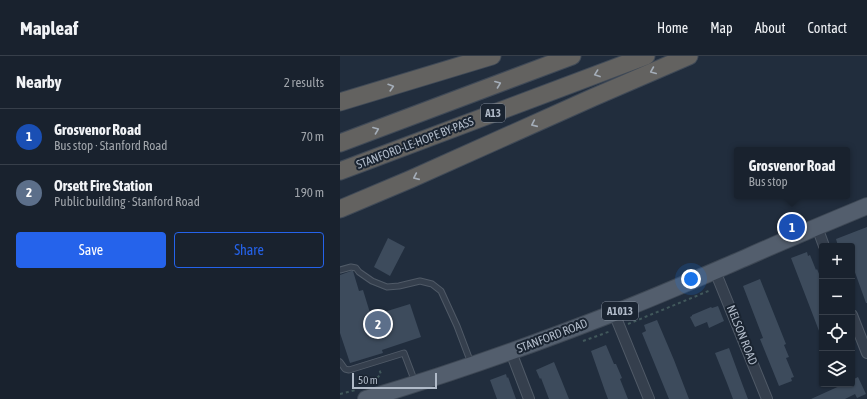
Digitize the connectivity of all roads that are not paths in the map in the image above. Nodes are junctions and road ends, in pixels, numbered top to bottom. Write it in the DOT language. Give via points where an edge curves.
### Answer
graph roads {
  1 [pos="492,56"];
  2 [pos="572,56"];
  3 [pos="646,56"];
  4 [pos="689,56"];
  5 [pos="340,102"];
  6 [pos="340,143"];
  7 [pos="340,171"];
  8 [pos="867,206"];
  9 [pos="340,209"];
  10 [pos="817,227"];
  11 [pos="823,243"];
  12 [pos="340,270"];
  13 [pos="715,271"];
  14 [pos="614,313"];
  15 [pos="855,323"];
  16 [pos="511,352"];
  17 [pos="867,353"];
  18 [pos="340,362"];
  19 [pos="472,365"];
  20 [pos="415,383"];
  21 [pos="363,394"];
  22 [pos="530,399"];
  23 [pos="649,399"];
  24 [pos="767,399"];
  5 -- 1 [label="highway, one-way"];
  6 -- 2 [label="highway, A13, one-way"];
  3 -- 7 [label="highway, STANFORD-LE-HOPE BY-PASS / A13, one-way"];
  4 -- 9 [label="highway, one-way"];
  8 -- 10 [label="main road, STANFORD ROAD / A1013"];
  10 -- 11 [label="street"];
  10 -- 13 [label="main road, STANFORD ROAD / A1013"];
  12 -- 19 [label="lane" via="356,268 372,281 387,287 420,281 432,284 441,291"];
  13 -- 14 [label="main road, STANFORD ROAD / A1013"];
  13 -- 24 [label="street, NELSON ROAD"];
  14 -- 16 [label="main road, STANFORD ROAD / A1013"];
  14 -- 23 [label="street"];
  15 -- 17 [label="street"];
  16 -- 19 [label="main road, STANFORD ROAD / A1013"];
  16 -- 22 [label="street"];
  18 -- 20 [label="lane" via="345,369 350,370 404,352"];
  19 -- 20 [label="main road, STANFORD ROAD / A1013"];
  20 -- 21 [label="main road, STANFORD ROAD / A1013"];
}
